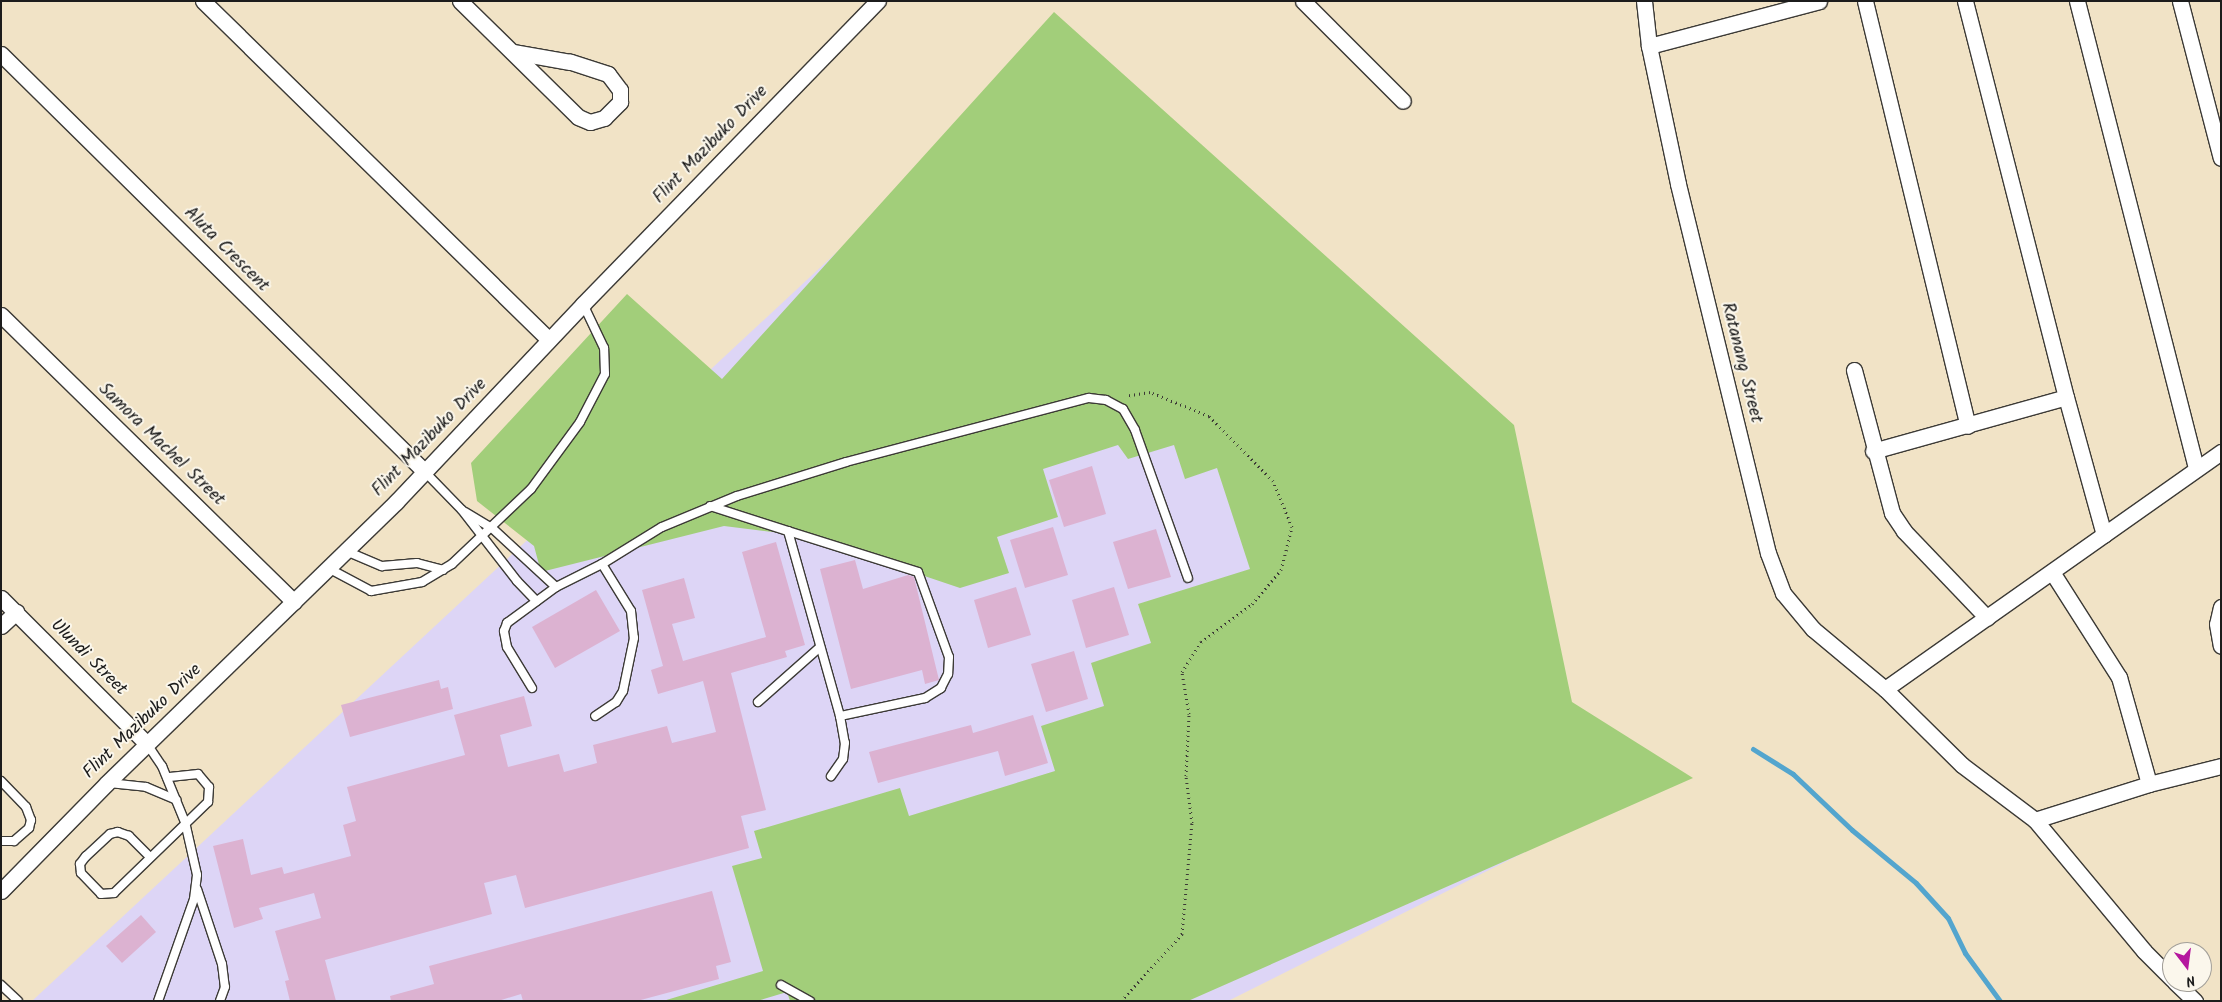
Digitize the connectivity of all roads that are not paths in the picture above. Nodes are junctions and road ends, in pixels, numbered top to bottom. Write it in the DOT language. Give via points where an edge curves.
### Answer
graph roads {
  1 [pos="203,1"];
  2 [pos="460,1"];
  3 [pos="878,1"];
  4 [pos="1303,1"];
  5 [pos="1644,1"];
  6 [pos="1820,1"];
  7 [pos="1865,1"];
  8 [pos="1965,1"];
  9 [pos="2077,1"];
  10 [pos="2180,1"];
  11 [pos="1648,46"];
  12 [pos="512,52"];
  13 [pos="1,54"];
  14 [pos="1404,101"];
  15 [pos="2221,158"];
  16 [pos="583,304"];
  17 [pos="1,315"];
  18 [pos="549,340"];
  19 [pos="1854,370"];
  20 [pos="2066,397"];
  21 [pos="1968,426"];
  22 [pos="1873,451"];
  23 [pos="2221,452"];
  24 [pos="2196,468"];
  25 [pos="425,472"];
  26 [pos="710,506"];
  27 [pos="462,510"];
  28 [pos="492,528"];
  29 [pos="788,531"];
  30 [pos="2104,535"];
  31 [pos="481,537"];
  32 [pos="346,551"];
  33 [pos="602,564"];
  34 [pos="328,568"];
  35 [pos="443,570"];
  36 [pos="2052,572"];
  37 [pos="1188,578"];
  38 [pos="556,587"];
  39 [pos="1,598"];
  40 [pos="536,600"];
  41 [pos="294,602"];
  42 [pos="2221,607"];
  43 [pos="16,612"];
  44 [pos="1988,618"];
  45 [pos="1,626"];
  46 [pos="2221,646"];
  47 [pos="820,647"];
  48 [pos="532,688"];
  49 [pos="1885,689"];
  50 [pos="758,702"];
  51 [pos="595,716"];
  52 [pos="840,716"];
  53 [pos="147,744"];
  54 [pos="2221,766"];
  55 [pos="831,776"];
  56 [pos="167,777"];
  57 [pos="1,781"];
  58 [pos="107,783"];
  59 [pos="2149,784"];
  60 [pos="176,800"];
  61 [pos="2035,820"];
  62 [pos="185,822"];
  63 [pos="1,841"];
  64 [pos="150,857"];
  65 [pos="196,887"];
  66 [pos="1,891"];
  67 [pos="2162,969"];
  68 [pos="1,985"];
  69 [pos="781,985"];
  70 [pos="2186,992"];
  71 [pos="18,1001"];
  72 [pos="158,1001"];
  73 [pos="220,1001"];
  74 [pos="810,1001"];
  75 [pos="2195,1001"];
  1 -- 18 [label="street"];
  2 -- 12 [label="street"];
  3 -- 16 [label="street, Flint Mazibuko Drive"];
  4 -- 14 [label="street"];
  5 -- 11 [label="street, Ratanang Street"];
  6 -- 11 [label="street"];
  7 -- 21 [label="street"];
  8 -- 20 [label="street"];
  9 -- 24 [label="street"];
  10 -- 15 [label="street"];
  11 -- 49 [label="street, Ratanang Street" via="1680,194 1774,573 1783,593 1813,629"];
  12 -- 12 [label="street" via="570,62 608,74 620,90 620,102 613,112 590,122 578,118"];
  13 -- 25 [label="street, Aluta Crescent"];
  16 -- 18 [label="street, Flint Mazibuko Drive"];
  16 -- 28 [label="lane" via="601,336 606,360 604,374 580,422 540,477"];
  17 -- 41 [label="street, Samora Machel Street"];
  18 -- 25 [label="street, Flint Mazibuko Drive"];
  19 -- 22 [label="street"];
  20 -- 21 [label="street"];
  20 -- 30 [label="street"];
  21 -- 22 [label="street"];
  22 -- 44 [label="street" via="1892,514 1904,531"];
  23 -- 24 [label="street"];
  24 -- 30 [label="street"];
  25 -- 27 [label="lane"];
  25 -- 32 [label="street, Flint Mazibuko Drive"];
  26 -- 29 [label="lane"];
  26 -- 33 [label="lane" via="662,527"];
  26 -- 37 [label="lane" via="846,462 1057,404 1089,398 1106,400 1123,409 1134,430"];
  27 -- 28 [label="lane"];
  27 -- 31 [label="lane"];
  28 -- 31 [label="lane"];
  28 -- 38 [label="lane"];
  29 -- 47 [label="lane"];
  29 -- 52 [label="lane" via="918,572 949,657 948,674 941,688 924,698"];
  30 -- 36 [label="street"];
  31 -- 35 [label="lane"];
  31 -- 40 [label="lane"];
  32 -- 34 [label="street, Flint Mazibuko Drive"];
  32 -- 35 [label="lane" via="382,566 417,563"];
  33 -- 38 [label="lane"];
  33 -- 51 [label="lane" via="631,611 634,638 622,691 616,702"];
  34 -- 35 [label="lane" via="358,587 382,592 410,587"];
  34 -- 41 [label="street, Flint Mazibuko Drive"];
  36 -- 44 [label="street"];
  36 -- 59 [label="street" via="2119,677"];
  38 -- 40 [label="lane"];
  39 -- 43 [label="street, Ulundi Street"];
  40 -- 48 [label="lane" via="515,615 504,631 507,647"];
  41 -- 53 [label="street, Flint Mazibuko Drive"];
  42 -- 46 [label="street" via="2217,624"];
  43 -- 45 [label="street"];
  43 -- 53 [label="street, Ulundi Street"];
  44 -- 49 [label="street"];
  47 -- 50 [label="lane"];
  47 -- 52 [label="lane"];
  49 -- 61 [label="street, Ratanang Street" via="1962,765"];
  52 -- 55 [label="lane" via="845,743 843,759"];
  53 -- 56 [label="lane"];
  53 -- 58 [label="street, Flint Mazibuko Drive"];
  54 -- 59 [label="street"];
  56 -- 60 [label="lane"];
  56 -- 62 [label="lane" via="198,774 209,787 208,802"];
  57 -- 63 [label="lane" via="26,807 31,820 29,828 14,841"];
  58 -- 60 [label="lane" via="141,786"];
  58 -- 66 [label="street, Flint Mazibuko Drive"];
  59 -- 61 [label="street"];
  60 -- 62 [label="lane"];
  61 -- 67 [label="street, Ratanang Street"];
  62 -- 64 [label="lane"];
  62 -- 65 [label="lane" via="196,861"];
  64 -- 64 [label="lane" via="129,836 118,832 110,834 86,856 80,864 81,873 92,887 109,895"];
  65 -- 72 [label="lane"];
  65 -- 73 [label="lane" via="222,964 225,987"];
  68 -- 71 [label="lane"];
  69 -- 74 [label="lane"];
  70 -- 75 [label="street"];
}
